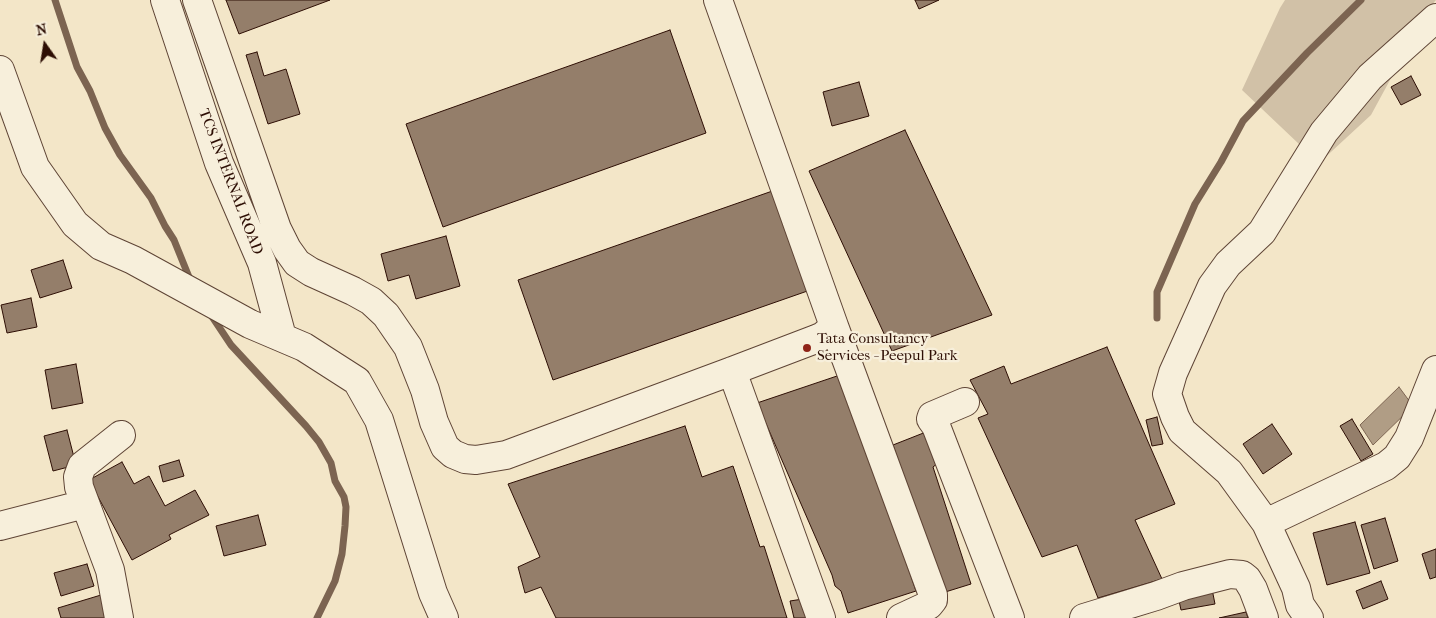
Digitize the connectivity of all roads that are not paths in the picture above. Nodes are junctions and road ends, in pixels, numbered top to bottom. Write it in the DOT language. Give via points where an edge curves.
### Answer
graph roads {
  1 [pos="165,0"];
  2 [pos="197,0"];
  3 [pos="718,0"];
  4 [pos="1436,18"];
  5 [pos="0,70"];
  6 [pos="249,150"];
  7 [pos="219,162"];
  8 [pos="834,326"];
  9 [pos="282,338"];
  10 [pos="1436,370"];
  11 [pos="732,371"];
  12 [pos="965,402"];
  13 [pos="121,435"];
  14 [pos="85,504"];
  15 [pos="1266,523"];
  16 [pos="0,526"];
  17 [pos="119,618"];
  18 [pos="444,618"];
  19 [pos="821,618"];
  20 [pos="901,618"];
  21 [pos="1010,618"];
  22 [pos="1084,618"];
  23 [pos="1264,618"];
  24 [pos="1309,618"];
  1 -- 7 [label="street, TCS INTERNAL ROAD"];
  2 -- 6 [label="street"];
  3 -- 8 [label="street"];
  4 -- 15 [label="street" via="1370,77 1324,132 1262,232 1228,264 1212,286 1172,373 1167,394 1182,431 1229,472"];
  5 -- 9 [label="street" via="35,167 75,224 101,246"];
  6 -- 7 [label="street"];
  6 -- 11 [label="street" via="287,249 311,272 359,294 386,314 408,347 440,436 453,454 476,460 506,455"];
  7 -- 9 [label="street, TCS INTERNAL ROAD" via="262,263"];
  8 -- 11 [label="street" via="823,336"];
  8 -- 20 [label="street" via="933,596 929,605"];
  9 -- 18 [label="street" via="304,347 357,381 379,420 433,593"];
  10 -- 15 [label="street" via="1410,438 1398,457 1386,466"];
  11 -- 19 [label="street"];
  12 -- 21 [label="street" via="931,419"];
  13 -- 14 [label="street" via="82,466 78,477"];
  14 -- 16 [label="street"];
  14 -- 17 [label="street" via="110,570"];
  15 -- 24 [label="street" via="1296,588 1300,605"];
  22 -- 23 [label="street" via="1230,574 1247,579"];
}
